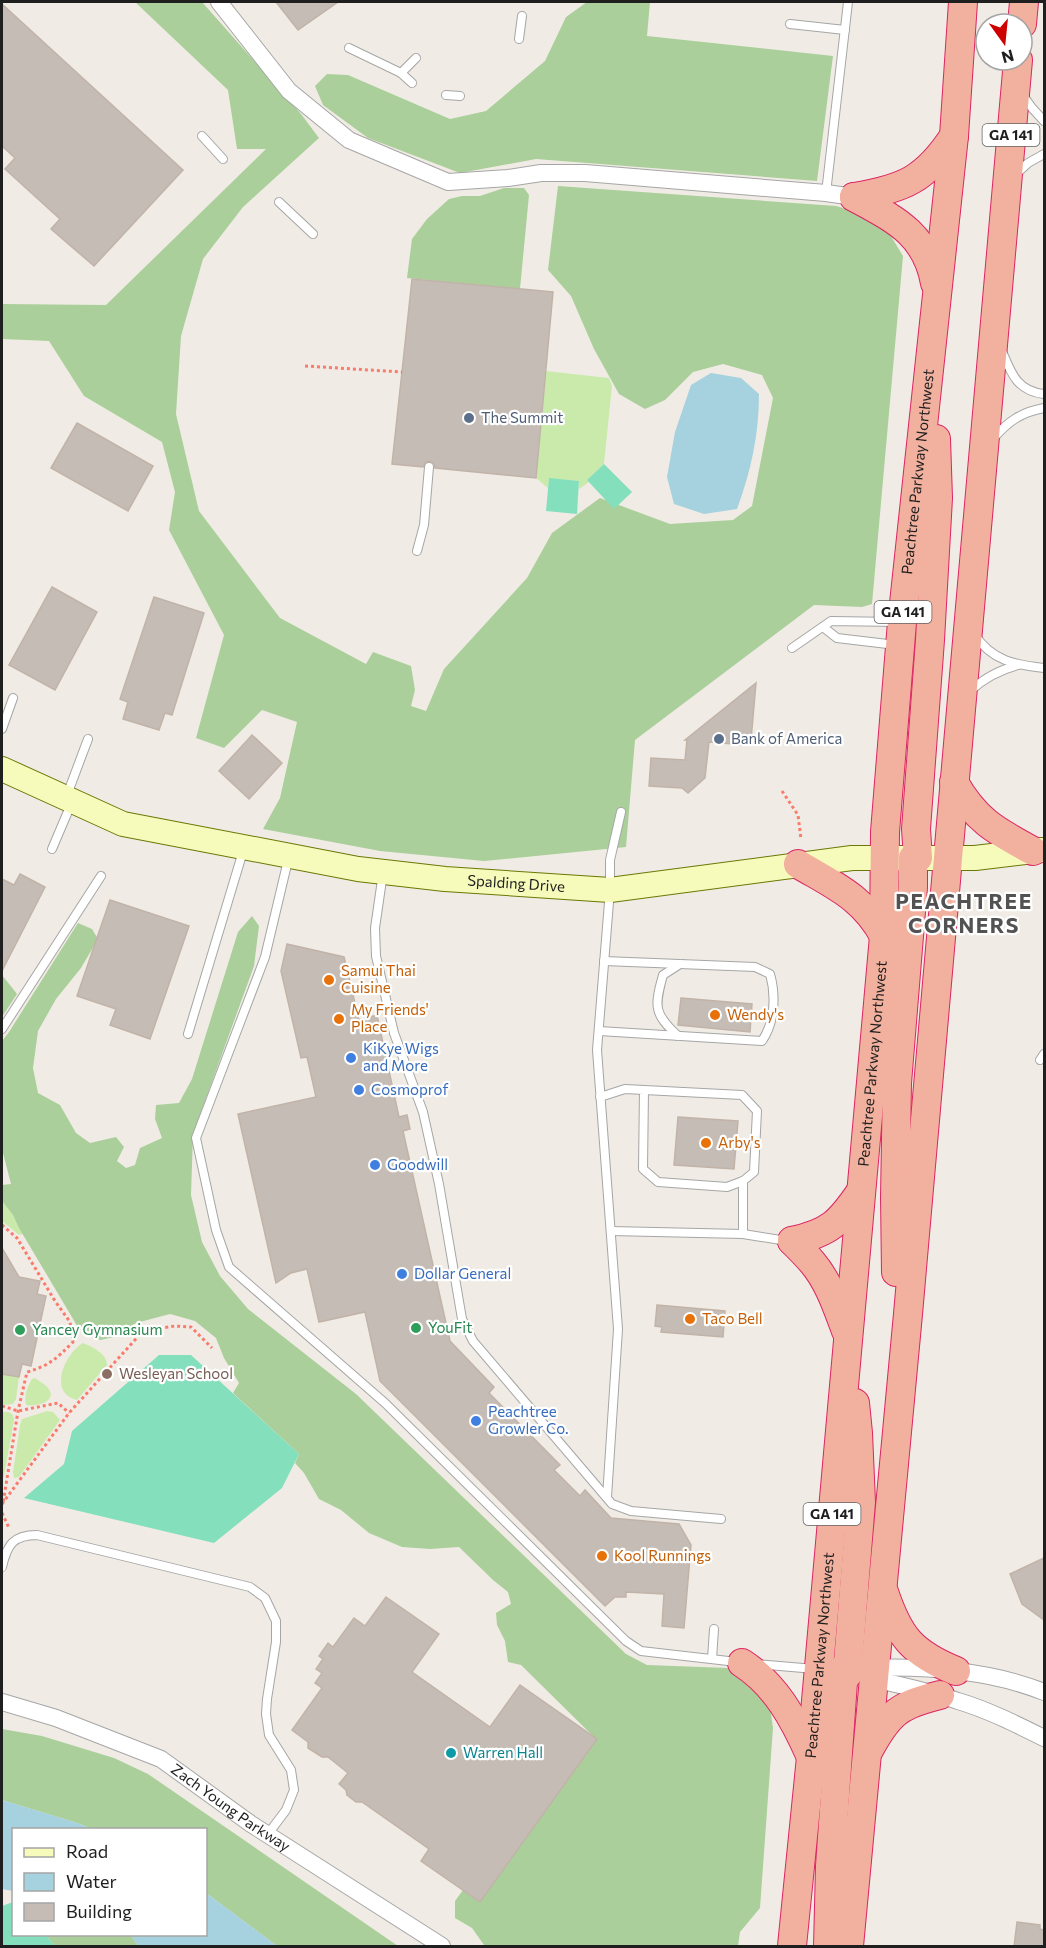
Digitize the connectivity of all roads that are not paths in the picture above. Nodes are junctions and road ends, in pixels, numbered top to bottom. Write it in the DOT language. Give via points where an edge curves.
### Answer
graph roads {
  1 [pos="219,2"];
  2 [pos="848,2"];
  3 [pos="963,2"];
  4 [pos="522,16"];
  5 [pos="790,24"];
  6 [pos="845,30"];
  7 [pos="519,39"];
  8 [pos="349,48"];
  9 [pos="416,58"];
  10 [pos="1017,72"];
  11 [pos="401,74"];
  12 [pos="412,83"];
  13 [pos="446,95"];
  14 [pos="460,96"];
  15 [pos="1044,121"];
  16 [pos="202,136"];
  17 [pos="954,136"];
  18 [pos="1044,154"];
  19 [pos="223,159"];
  20 [pos="1006,186"];
  21 [pos="840,195"];
  22 [pos="279,202"];
  23 [pos="313,234"];
  24 [pos="936,291"];
  25 [pos="994,330"];
  26 [pos="929,365"];
  27 [pos="1044,394"];
  28 [pos="1044,408"];
  29 [pos="983,454"];
  30 [pos="429,467"];
  31 [pos="417,551"];
  32 [pos="968,621"];
  33 [pos="823,627"];
  34 [pos="902,634"];
  35 [pos="792,648"];
  36 [pos="1018,665"];
  37 [pos="1044,668"];
  38 [pos="13,699"];
  39 [pos="961,700"];
  40 [pos="2,729"];
  41 [pos="88,739"];
  42 [pos="2,769"];
  43 [pos="954,782"];
  44 [pos="69,800"];
  45 [pos="621,812"];
  46 [pos="244,848"];
  47 [pos="52,849"];
  48 [pos="1039,851"];
  49 [pos="800,852"];
  50 [pos="290,856"];
  51 [pos="885,858"];
  52 [pos="915,858"];
  53 [pos="948,858"];
  54 [pos="384,873"];
  55 [pos="101,876"];
  56 [pos="610,890"];
  57 [pos="884,936"];
  58 [pos="604,961"];
  59 [pos="680,964"];
  60 [pos="2,1029"];
  61 [pos="598,1031"];
  62 [pos="188,1034"];
  63 [pos="678,1036"];
  64 [pos="644,1090"];
  65 [pos="600,1097"];
  66 [pos="743,1181"];
  67 [pos="861,1191"];
  68 [pos="611,1231"];
  69 [pos="743,1234"];
  70 [pos="792,1241"];
  71 [pos="908,1314"];
  72 [pos="847,1349"];
  73 [pos="607,1497"];
  74 [pos="721,1519"];
  75 [pos="2,1567"];
  76 [pos="882,1586"];
  77 [pos="714,1629"];
  78 [pos="712,1659"];
  79 [pos="742,1663"];
  80 [pos="956,1671"];
  81 [pos="850,1672"];
  82 [pos="1044,1692"];
  83 [pos="940,1695"];
  84 [pos="2,1702"];
  85 [pos="1044,1738"];
  86 [pos="867,1755"];
  87 [pos="811,1757"];
  88 [pos="268,1834"];
  89 [pos="442,1947"];
  90 [pos="792,1947"];
  91 [pos="828,1947"];
  92 [pos="849,1947"];
  1 -- 21 [label="street" via="289,91 349,140 448,182 585,173"];
  2 -- 6 [label="lane"];
  3 -- 17 [label="highway, Peachtree Parkway Northwest / GA 141"];
  4 -- 7 [label="lane"];
  5 -- 6 [label="lane"];
  6 -- 21 [label="lane"];
  8 -- 11 [label="lane"];
  9 -- 11 [label="lane"];
  10 -- 15 [label="lane" via="1032,108"];
  10 -- 20 [label="highway, Peachtree Parkway Northwest / GA 141"];
  11 -- 12 [label="lane"];
  13 -- 14 [label="lane"];
  16 -- 19 [label="lane"];
  17 -- 21 [label="highway" via="934,163 910,182 882,193"];
  17 -- 24 [label="highway, Peachtree Parkway Northwest / GA 141"];
  18 -- 20 [label="lane" via="1028,163"];
  20 -- 25 [label="highway, Peachtree Parkway Northwest / GA 141"];
  21 -- 24 [label="highway" via="901,224 918,240 933,270"];
  22 -- 23 [label="lane"];
  24 -- 26 [label="highway, Peachtree Parkway Northwest / GA 141"];
  25 -- 27 [label="lane" via="1013,378 1024,388"];
  25 -- 29 [label="highway, Peachtree Parkway Northwest / GA 141"];
  26 -- 34 [label="highway, Peachtree Parkway Northwest / GA 141"];
  26 -- 52 [label="highway" via="938,498"];
  28 -- 29 [label="lane" via="1016,416"];
  29 -- 32 [label="highway, Peachtree Parkway Northwest / GA 141"];
  30 -- 31 [label="lane" via="424,525"];
  32 -- 36 [label="lane" via="987,650"];
  32 -- 39 [label="highway, Peachtree Parkway Northwest / GA 141"];
  33 -- 34 [label="lane" via="831,621"];
  33 -- 34 [label="lane" via="837,638"];
  33 -- 35 [label="lane"];
  34 -- 51 [label="highway, Peachtree Parkway Northwest / GA 141"];
  36 -- 37 [label="lane"];
  36 -- 39 [label="lane" via="982,680"];
  38 -- 40 [label="lane"];
  39 -- 43 [label="highway, Peachtree Parkway Northwest / GA 141"];
  41 -- 44 [label="lane"];
  42 -- 44 [label="main road, Spalding Drive"];
  43 -- 48 [label="highway" via="978,817"];
  43 -- 53 [label="highway, Peachtree Parkway Northwest / GA 141"];
  44 -- 46 [label="main road, Spalding Drive" via="123,824"];
  44 -- 47 [label="lane"];
  45 -- 56 [label="lane" via="610,860"];
  46 -- 50 [label="main road, Spalding Drive"];
  46 -- 62 [label="lane"];
  48 -- 53 [label="main road, Spalding Drive"];
  49 -- 51 [label="main road, Spalding Drive"];
  49 -- 56 [label="main road, Spalding Drive"];
  49 -- 57 [label="highway" via="856,899"];
  50 -- 54 [label="main road, Spalding Drive"];
  50 -- 78 [label="lane" via="265,957 196,1138 216,1230 230,1267 385,1403 626,1641 641,1651"];
  51 -- 52 [label="main road, Spalding Drive"];
  51 -- 57 [label="highway, Peachtree Parkway Northwest / GA 141"];
  52 -- 53 [label="main road, Spalding Drive"];
  52 -- 71 [label="highway" via="897,1083 895,1197 895,1268"];
  53 -- 71 [label="highway, Peachtree Parkway Northwest / GA 141"];
  54 -- 56 [label="main road, Spalding Drive"];
  54 -- 73 [label="lane" via="375,928 376,956 394,1033 423,1112 462,1319 472,1341"];
  55 -- 60 [label="lane"];
  56 -- 58 [label="lane"];
  57 -- 67 [label="highway, Peachtree Parkway Northwest / GA 141"];
  58 -- 59 [label="lane"];
  58 -- 61 [label="lane"];
  59 -- 63 [label="lane" via="663,975 657,994 662,1021"];
  59 -- 63 [label="lane" via="755,967 770,974 775,991 770,1030 762,1041"];
  61 -- 63 [label="lane"];
  61 -- 65 [label="lane"];
  64 -- 65 [label="lane" via="625,1089"];
  64 -- 66 [label="lane" via="643,1169 658,1182 727,1187"];
  64 -- 66 [label="lane" via="742,1095 757,1111 754,1172"];
  65 -- 68 [label="lane"];
  66 -- 69 [label="lane"];
  67 -- 70 [label="highway" via="836,1223 821,1233"];
  67 -- 72 [label="highway, Peachtree Parkway Northwest / GA 141"];
  68 -- 69 [label="lane"];
  68 -- 73 [label="lane" via="618,1329"];
  69 -- 70 [label="lane"];
  70 -- 72 [label="highway" via="823,1277 838,1308"];
  71 -- 76 [label="highway, Peachtree Parkway Northwest / GA 141"];
  72 -- 81 [label="highway, Peachtree Parkway Northwest / GA 141"];
  73 -- 74 [label="lane" via="631,1511"];
  75 -- 88 [label="lane" via="9,1544 24,1535 37,1535 249,1587 265,1598 276,1621 266,1714 269,1735 291,1770 294,1790 286,1810"];
  76 -- 80 [label="highway" via="907,1641 928,1658"];
  76 -- 81 [label="highway, Peachtree Parkway Northwest / GA 141"];
  77 -- 78 [label="lane"];
  78 -- 79 [label="lane"];
  79 -- 81 [label="lane"];
  79 -- 87 [label="highway" via="767,1682 790,1713"];
  80 -- 81 [label="street"];
  80 -- 82 [label="street"];
  81 -- 83 [label="street"];
  81 -- 86 [label="highway, Peachtree Parkway Northwest / GA 141"];
  81 -- 87 [label="highway, Peachtree Parkway Northwest / GA 141"];
  81 -- 91 [label="highway" via="830,1866"];
  83 -- 85 [label="street" via="992,1713"];
  83 -- 86 [label="highway" via="914,1702 891,1716"];
  84 -- 88 [label="street, Zach Young Parkway" via="56,1718 161,1759"];
  86 -- 92 [label="highway, Peachtree Parkway Northwest / GA 141"];
  87 -- 90 [label="highway, Peachtree Parkway Northwest / GA 141"];
  88 -- 89 [label="street, Zach Young Parkway"];
}
